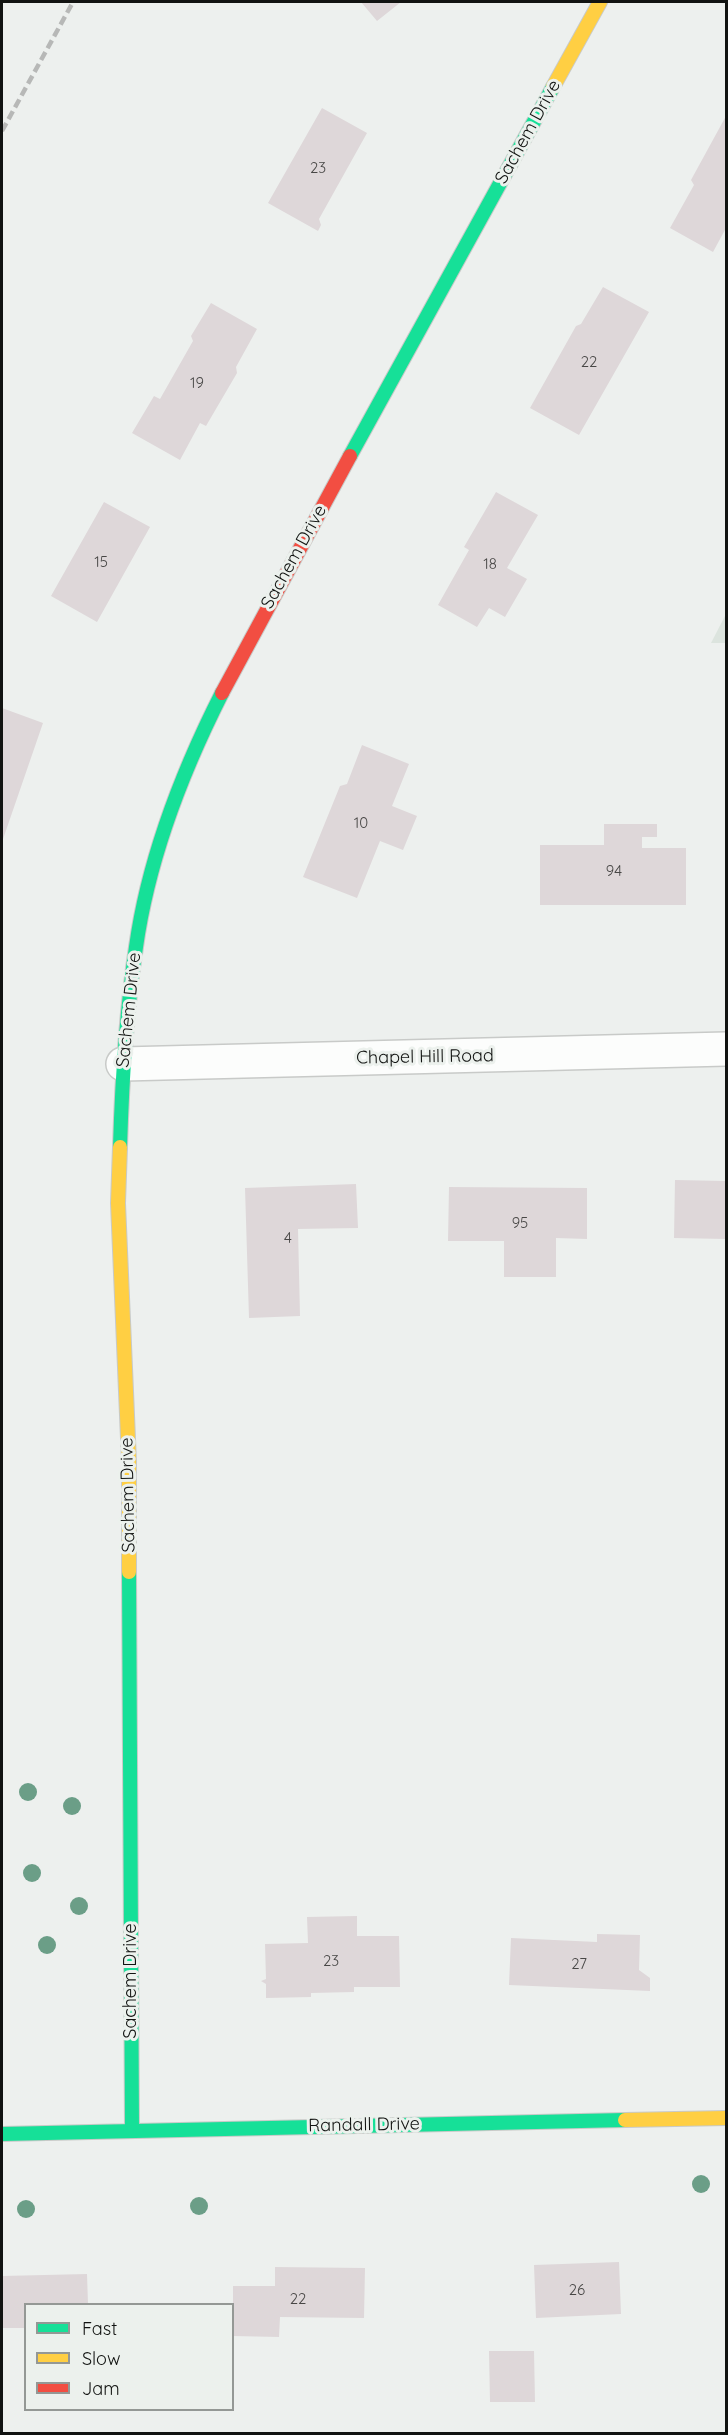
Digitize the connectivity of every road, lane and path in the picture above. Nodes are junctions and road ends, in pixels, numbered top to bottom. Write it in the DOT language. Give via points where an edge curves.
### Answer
graph roads {
  1 [pos="600,2"];
  2 [pos="726,1049"];
  3 [pos="123,1064"];
  4 [pos="726,2118"];
  5 [pos="132,2129"];
  6 [pos="2,2134"];
  1 -- 3 [label="street, Sachem Drive" via="208,720 154,866 136,945"];
  2 -- 3 [label="street, Chapel Hill Road"];
  3 -- 5 [label="street, Sachem Drive" via="118,1203 129,1462"];
  4 -- 5 [label="street, Randall Drive"];
  5 -- 6 [label="street, Randall Drive"];
}
